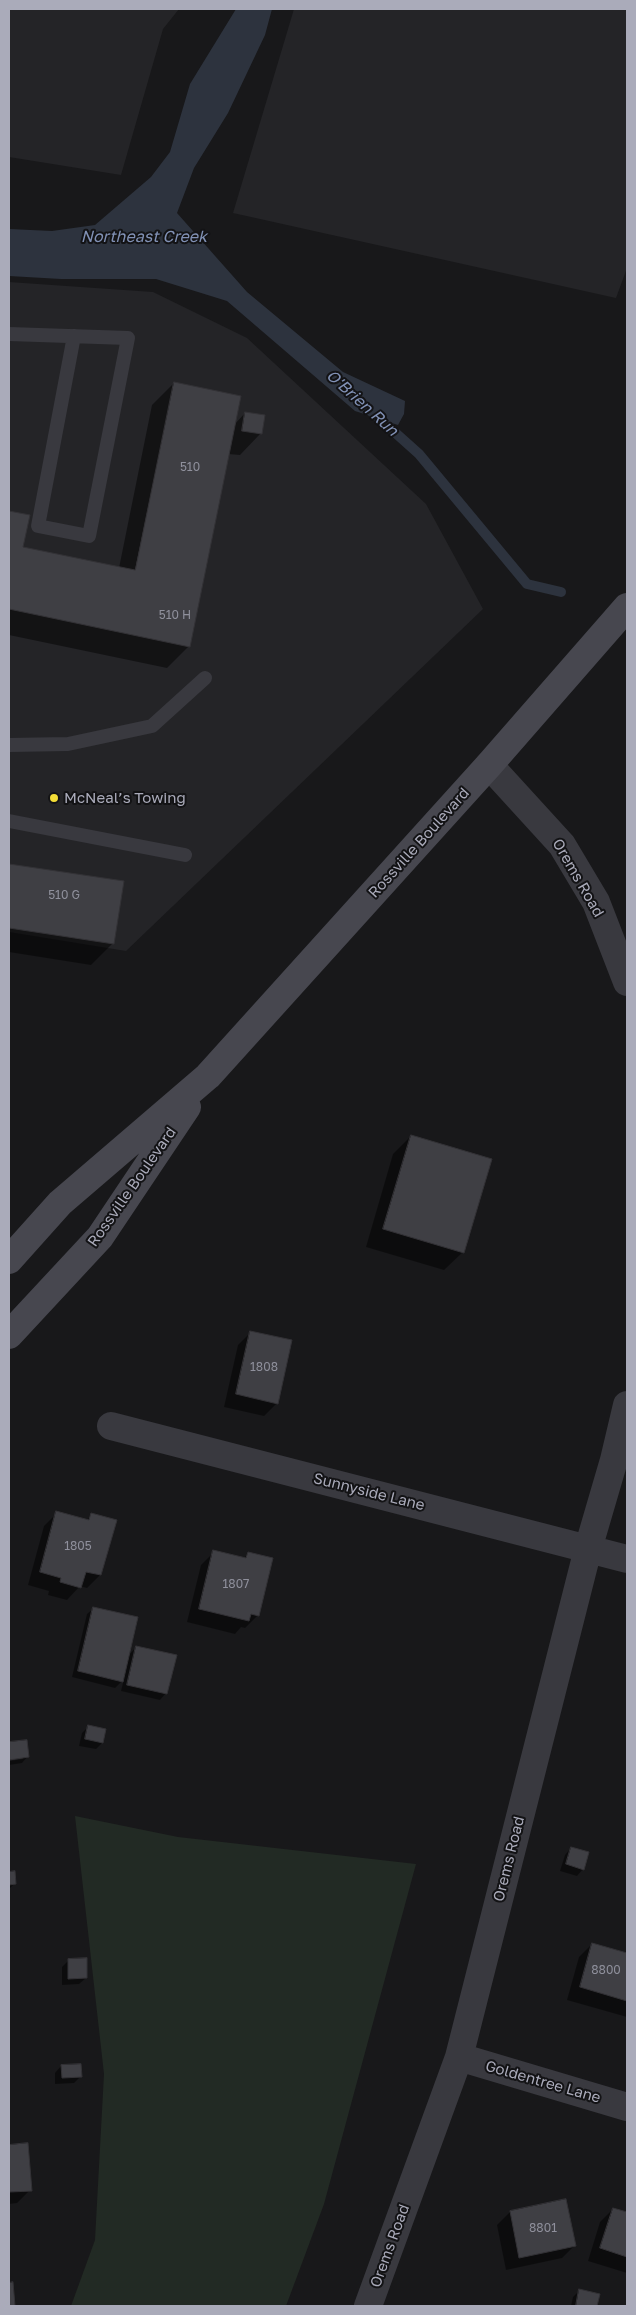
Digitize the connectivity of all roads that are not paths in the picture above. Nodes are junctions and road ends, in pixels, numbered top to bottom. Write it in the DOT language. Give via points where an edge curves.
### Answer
graph roads {
  1 [pos="9,334"];
  2 [pos="74,336"];
  3 [pos="627,607"];
  4 [pos="205,678"];
  5 [pos="9,745"];
  6 [pos="490,765"];
  7 [pos="9,821"];
  8 [pos="185,855"];
  9 [pos="627,982"];
  10 [pos="208,1076"];
  11 [pos="9,1260"];
  12 [pos="9,1336"];
  13 [pos="627,1405"];
  14 [pos="111,1426"];
  15 [pos="588,1549"];
  16 [pos="627,1559"];
  17 [pos="459,2057"];
  18 [pos="627,2106"];
  19 [pos="368,2306"];
  1 -- 2 [label="lane"];
  2 -- 2 [label="lane" via="128,338 89,536 38,526"];
  3 -- 6 [label="main road, Rossville Boulevard"];
  4 -- 5 [label="lane" via="152,726 68,744"];
  6 -- 9 [label="street, Orems Road" via="562,845 596,902"];
  6 -- 10 [label="main road, Rossville Boulevard"];
  7 -- 8 [label="lane"];
  10 -- 11 [label="main road, Rossville Boulevard" via="60,1204"];
  10 -- 12 [label="main road, Rossville Boulevard" via="100,1237"];
  13 -- 15 [label="street, Orems Road"];
  14 -- 15 [label="street, Sunnyside Lane"];
  15 -- 16 [label="street, Sunnyside Lane"];
  15 -- 17 [label="street, Orems Road"];
  17 -- 18 [label="street, Goldentree Lane"];
  17 -- 19 [label="street, Orems Road"];
}
